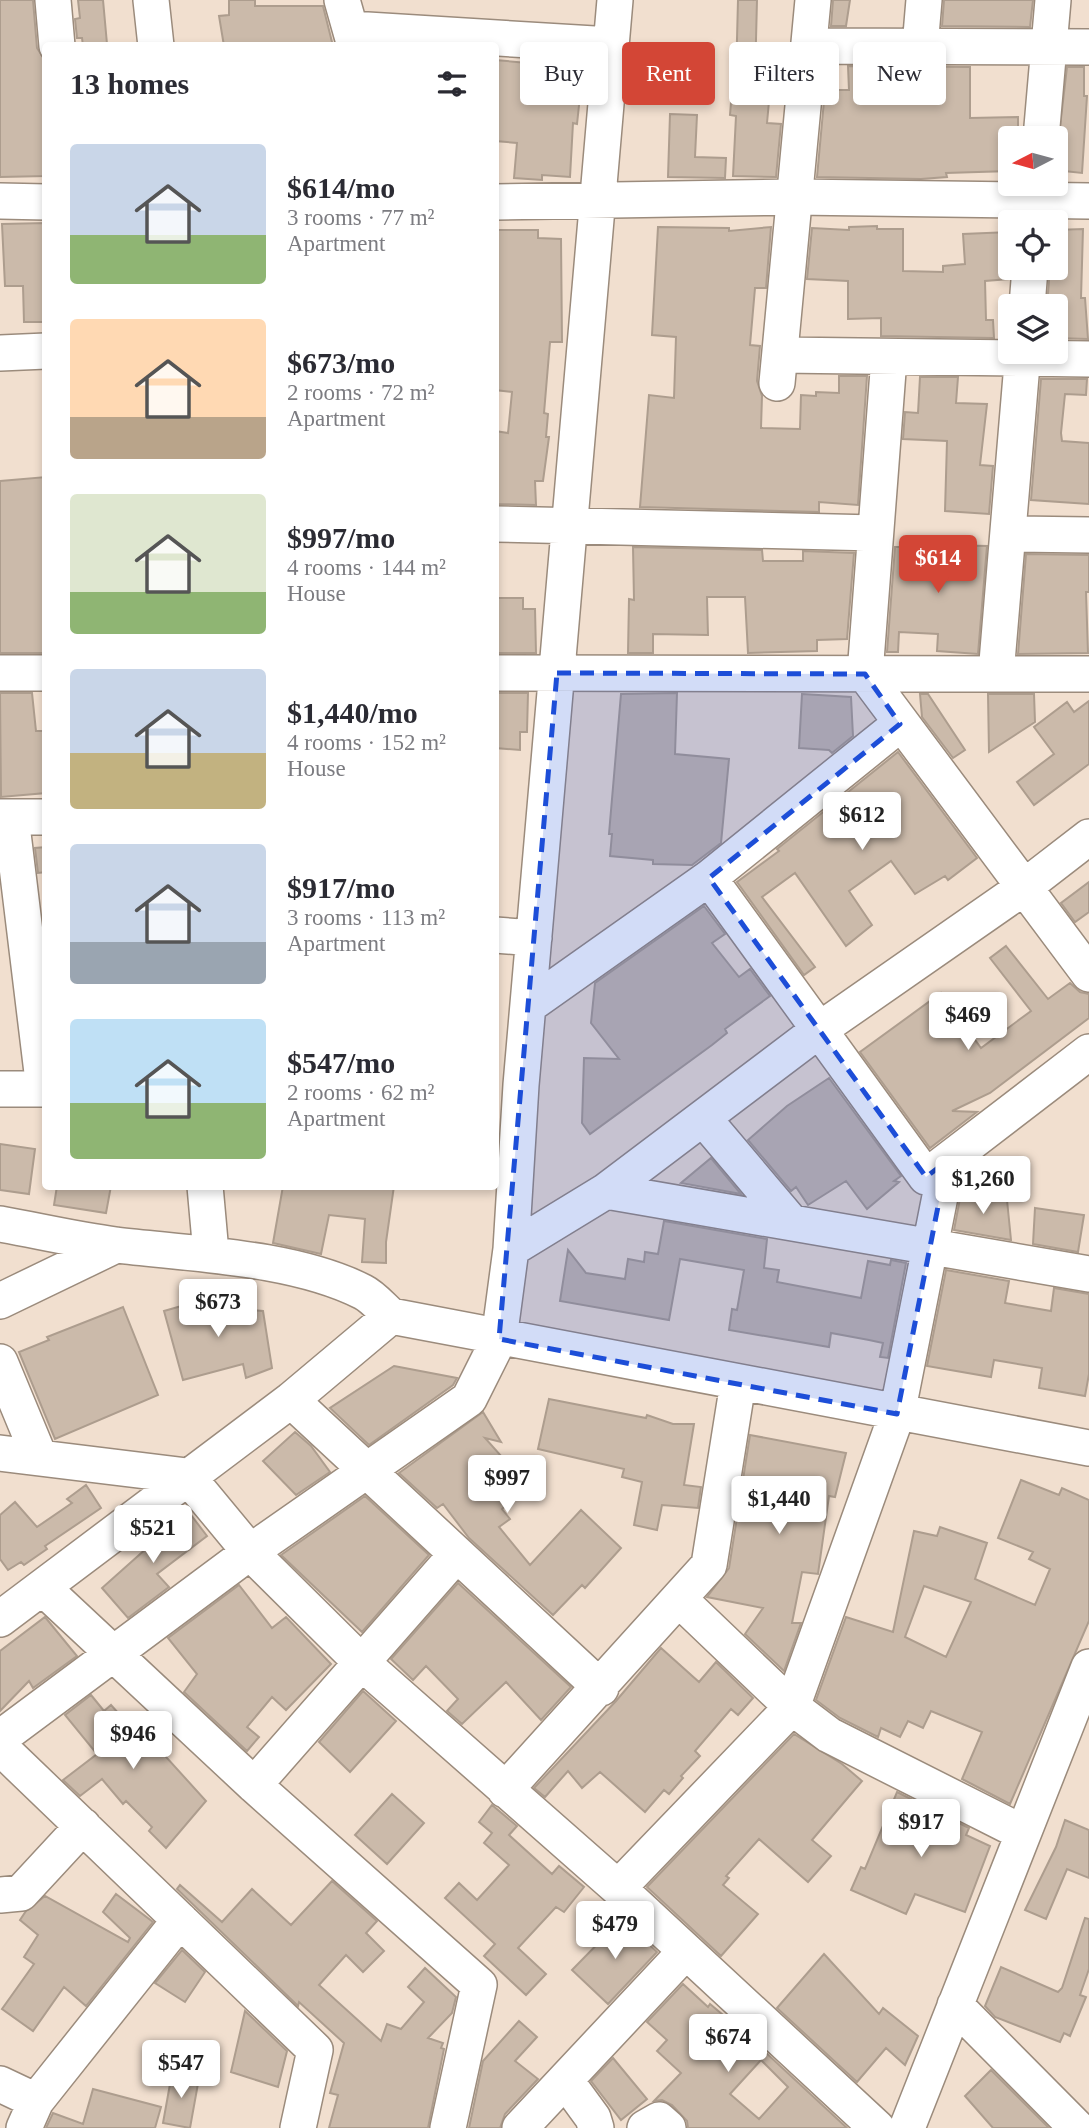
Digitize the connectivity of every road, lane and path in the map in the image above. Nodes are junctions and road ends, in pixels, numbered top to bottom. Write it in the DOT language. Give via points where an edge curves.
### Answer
graph roads {
  1 [pos="52,0"];
  2 [pos="151,0"];
  3 [pos="615,0"];
  4 [pos="813,0"];
  5 [pos="924,0"];
  6 [pos="1053,0"];
  7 [pos="349,25"];
  8 [pos="57,42"];
  9 [pos="156,42"];
  10 [pos="809,42"];
  11 [pos="920,42"];
  12 [pos="611,45"];
  13 [pos="946,47"];
  14 [pos="1049,47"];
  15 [pos="1089,47"];
  16 [pos="804,105"];
  17 [pos="1042,126"];
  18 [pos="795,197"];
  19 [pos="598,200"];
  20 [pos="0,201"];
  21 [pos="1089,201"];
  22 [pos="42,202"];
  23 [pos="499,202"];
  24 [pos="1036,202"];
  25 [pos="42,351"];
  26 [pos="0,353"];
  27 [pos="998,356"];
  28 [pos="889,358"];
  29 [pos="1068,358"];
  30 [pos="1089,359"];
  31 [pos="1022,364"];
  32 [pos="499,524"];
  33 [pos="570,525"];
  34 [pos="875,533"];
  35 [pos="1008,534"];
  36 [pos="1089,535"];
  37 [pos="0,673"];
  38 [pos="42,673"];
  39 [pos="499,673"];
  40 [pos="557,673"];
  41 [pos="865,674"];
  42 [pos="996,674"];
  43 [pos="1089,674"];
  44 [pos="900,724"];
  45 [pos="6,817"];
  46 [pos="42,817"];
  47 [pos="1089,837"];
  48 [pos="709,878"];
  49 [pos="1023,888"];
  50 [pos="499,935"];
  51 [pos="534,938"];
  52 [pos="14,950"];
  53 [pos="1089,974"];
  54 [pos="528,1006"];
  55 [pos="819,1030"];
  56 [pos="1089,1052"];
  57 [pos="42,1076"];
  58 [pos="508,1084"];
  59 [pos="0,1089"];
  60 [pos="42,1089"];
  61 [pos="704,1118"];
  62 [pos="947,1161"];
  63 [pos="205,1190"];
  64 [pos="606,1191"];
  65 [pos="790,1221"];
  66 [pos="0,1224"];
  67 [pos="116,1245"];
  68 [pos="931,1247"];
  69 [pos="511,1249"];
  70 [pos="211,1253"];
  71 [pos="1089,1274"];
  72 [pos="0,1301"];
  73 [pos="391,1316"];
  74 [pos="499,1339"];
  75 [pos="0,1362"];
  76 [pos="738,1384"];
  77 [pos="291,1400"];
  78 [pos="897,1414"];
  79 [pos="1089,1448"];
  80 [pos="0,1453"];
  81 [pos="39,1456"];
  82 [pos="366,1469"];
  83 [pos="187,1476"];
  84 [pos="250,1552"];
  85 [pos="456,1555"];
  86 [pos="43,1588"];
  87 [pos="680,1600"];
  88 [pos="0,1619"];
  89 [pos="111,1654"];
  90 [pos="360,1661"];
  91 [pos="1089,1667"];
  92 [pos="600,1688"];
  93 [pos="792,1707"];
  94 [pos="0,1738"];
  95 [pos="0,1747"];
  96 [pos="254,1785"];
  97 [pos="505,1790"];
  98 [pos="83,1826"];
  99 [pos="1023,1833"];
  100 [pos="618,1888"];
  101 [pos="0,1895"];
  102 [pos="180,1920"];
  103 [pos="686,1951"];
  104 [pos="955,2005"];
  105 [pos="566,2081"];
  106 [pos="0,2084"];
  107 [pos="30,2115"];
  108 [pos="298,2128"];
  109 [pos="447,2128"];
  110 [pos="520,2128"];
  111 [pos="596,2128"];
  112 [pos="645,2128"];
  113 [pos="668,2128"];
  114 [pos="877,2128"];
  115 [pos="907,2128"];
  116 [pos="1077,2128"];
  1 -- 8 [label="street"];
  2 -- 9 [label="street"];
  3 -- 12 [label="street"];
  4 -- 10 [label="street"];
  5 -- 11 [label="street"];
  6 -- 14 [label="street"];
  7 -- 12 [label="street"];
  12 -- 19 [label="street"];
  13 -- 14 [label="street"];
  14 -- 15 [label="street"];
  14 -- 17 [label="street"];
  16 -- 18 [label="street"];
  18 -- 19 [label="street"];
  18 -- 24 [label="street"];
  18 -- 28 [label="street" via="778,369"];
  19 -- 23 [label="street"];
  19 -- 33 [label="street"];
  20 -- 22 [label="street"];
  21 -- 24 [label="street"];
  25 -- 26 [label="street"];
  27 -- 28 [label="street"];
  28 -- 34 [label="street"];
  29 -- 30 [label="street"];
  31 -- 35 [label="street"];
  32 -- 33 [label="street"];
  33 -- 34 [label="street"];
  33 -- 40 [label="street"];
  34 -- 41 [label="street"];
  35 -- 36 [label="street"];
  35 -- 42 [label="street"];
  37 -- 38 [label="street"];
  39 -- 40 [label="street"];
  40 -- 41 [label="street"];
  40 -- 51 [label="street"];
  41 -- 42 [label="street"];
  41 -- 44 [label="street"];
  42 -- 43 [label="street"];
  44 -- 48 [label="street"];
  44 -- 49 [label="street"];
  45 -- 46 [label="street"];
  45 -- 52 [label="street"];
  47 -- 49 [label="street"];
  48 -- 54 [label="street"];
  48 -- 55 [label="street"];
  49 -- 53 [label="street"];
  49 -- 55 [label="street"];
  50 -- 51 [label="street"];
  51 -- 54 [label="street"];
  52 -- 57 [label="street"];
  54 -- 58 [label="street"];
  55 -- 61 [label="street"];
  55 -- 62 [label="street" via="926,1177"];
  56 -- 62 [label="street"];
  58 -- 69 [label="street"];
  59 -- 60 [label="street"];
  61 -- 64 [label="street"];
  61 -- 65 [label="street"];
  62 -- 68 [label="street"];
  63 -- 70 [label="street"];
  64 -- 65 [label="street"];
  64 -- 69 [label="street"];
  65 -- 68 [label="street"];
  66 -- 67 [label="street"];
  67 -- 70 [label="street"];
  67 -- 72 [label="street"];
  68 -- 71 [label="street"];
  68 -- 78 [label="street"];
  69 -- 74 [label="street"];
  70 -- 73 [label="street" via="337,1281 365,1293"];
  73 -- 74 [label="street"];
  73 -- 77 [label="street"];
  74 -- 76 [label="street"];
  74 -- 82 [label="street" via="469,1399"];
  75 -- 81 [label="street"];
  76 -- 78 [label="street"];
  76 -- 87 [label="street" via="709,1565"];
  77 -- 82 [label="street"];
  77 -- 83 [label="street"];
  78 -- 79 [label="street"];
  78 -- 93 [label="street"];
  80 -- 81 [label="street"];
  81 -- 83 [label="street"];
  82 -- 84 [label="street"];
  82 -- 85 [label="street"];
  83 -- 84 [label="street"];
  83 -- 86 [label="street"];
  84 -- 89 [label="street"];
  84 -- 90 [label="street"];
  85 -- 90 [label="street"];
  85 -- 92 [label="street"];
  86 -- 88 [label="street"];
  86 -- 89 [label="street"];
  87 -- 92 [label="street"];
  87 -- 93 [label="street"];
  89 -- 94 [label="street"];
  89 -- 96 [label="street"];
  90 -- 96 [label="street"];
  90 -- 97 [label="street"];
  91 -- 99 [label="street"];
  92 -- 97 [label="street"];
  93 -- 99 [label="street" via="829,1735"];
  93 -- 100 [label="street"];
  95 -- 98 [label="street"];
  96 -- 109 [label="street" via="480,1985"];
  97 -- 100 [label="street"];
  98 -- 101 [label="street" via="21,1893"];
  98 -- 102 [label="street"];
  99 -- 104 [label="street"];
  100 -- 103 [label="street"];
  102 -- 107 [label="street"];
  102 -- 108 [label="street" via="316,2050"];
  103 -- 105 [label="street"];
  103 -- 114 [label="street"];
  104 -- 115 [label="street"];
  104 -- 116 [label="street"];
  105 -- 110 [label="street"];
  105 -- 111 [label="street"];
  106 -- 107 [label="street"];
  112 -- 113 [label="street" via="659,2120"];
}
